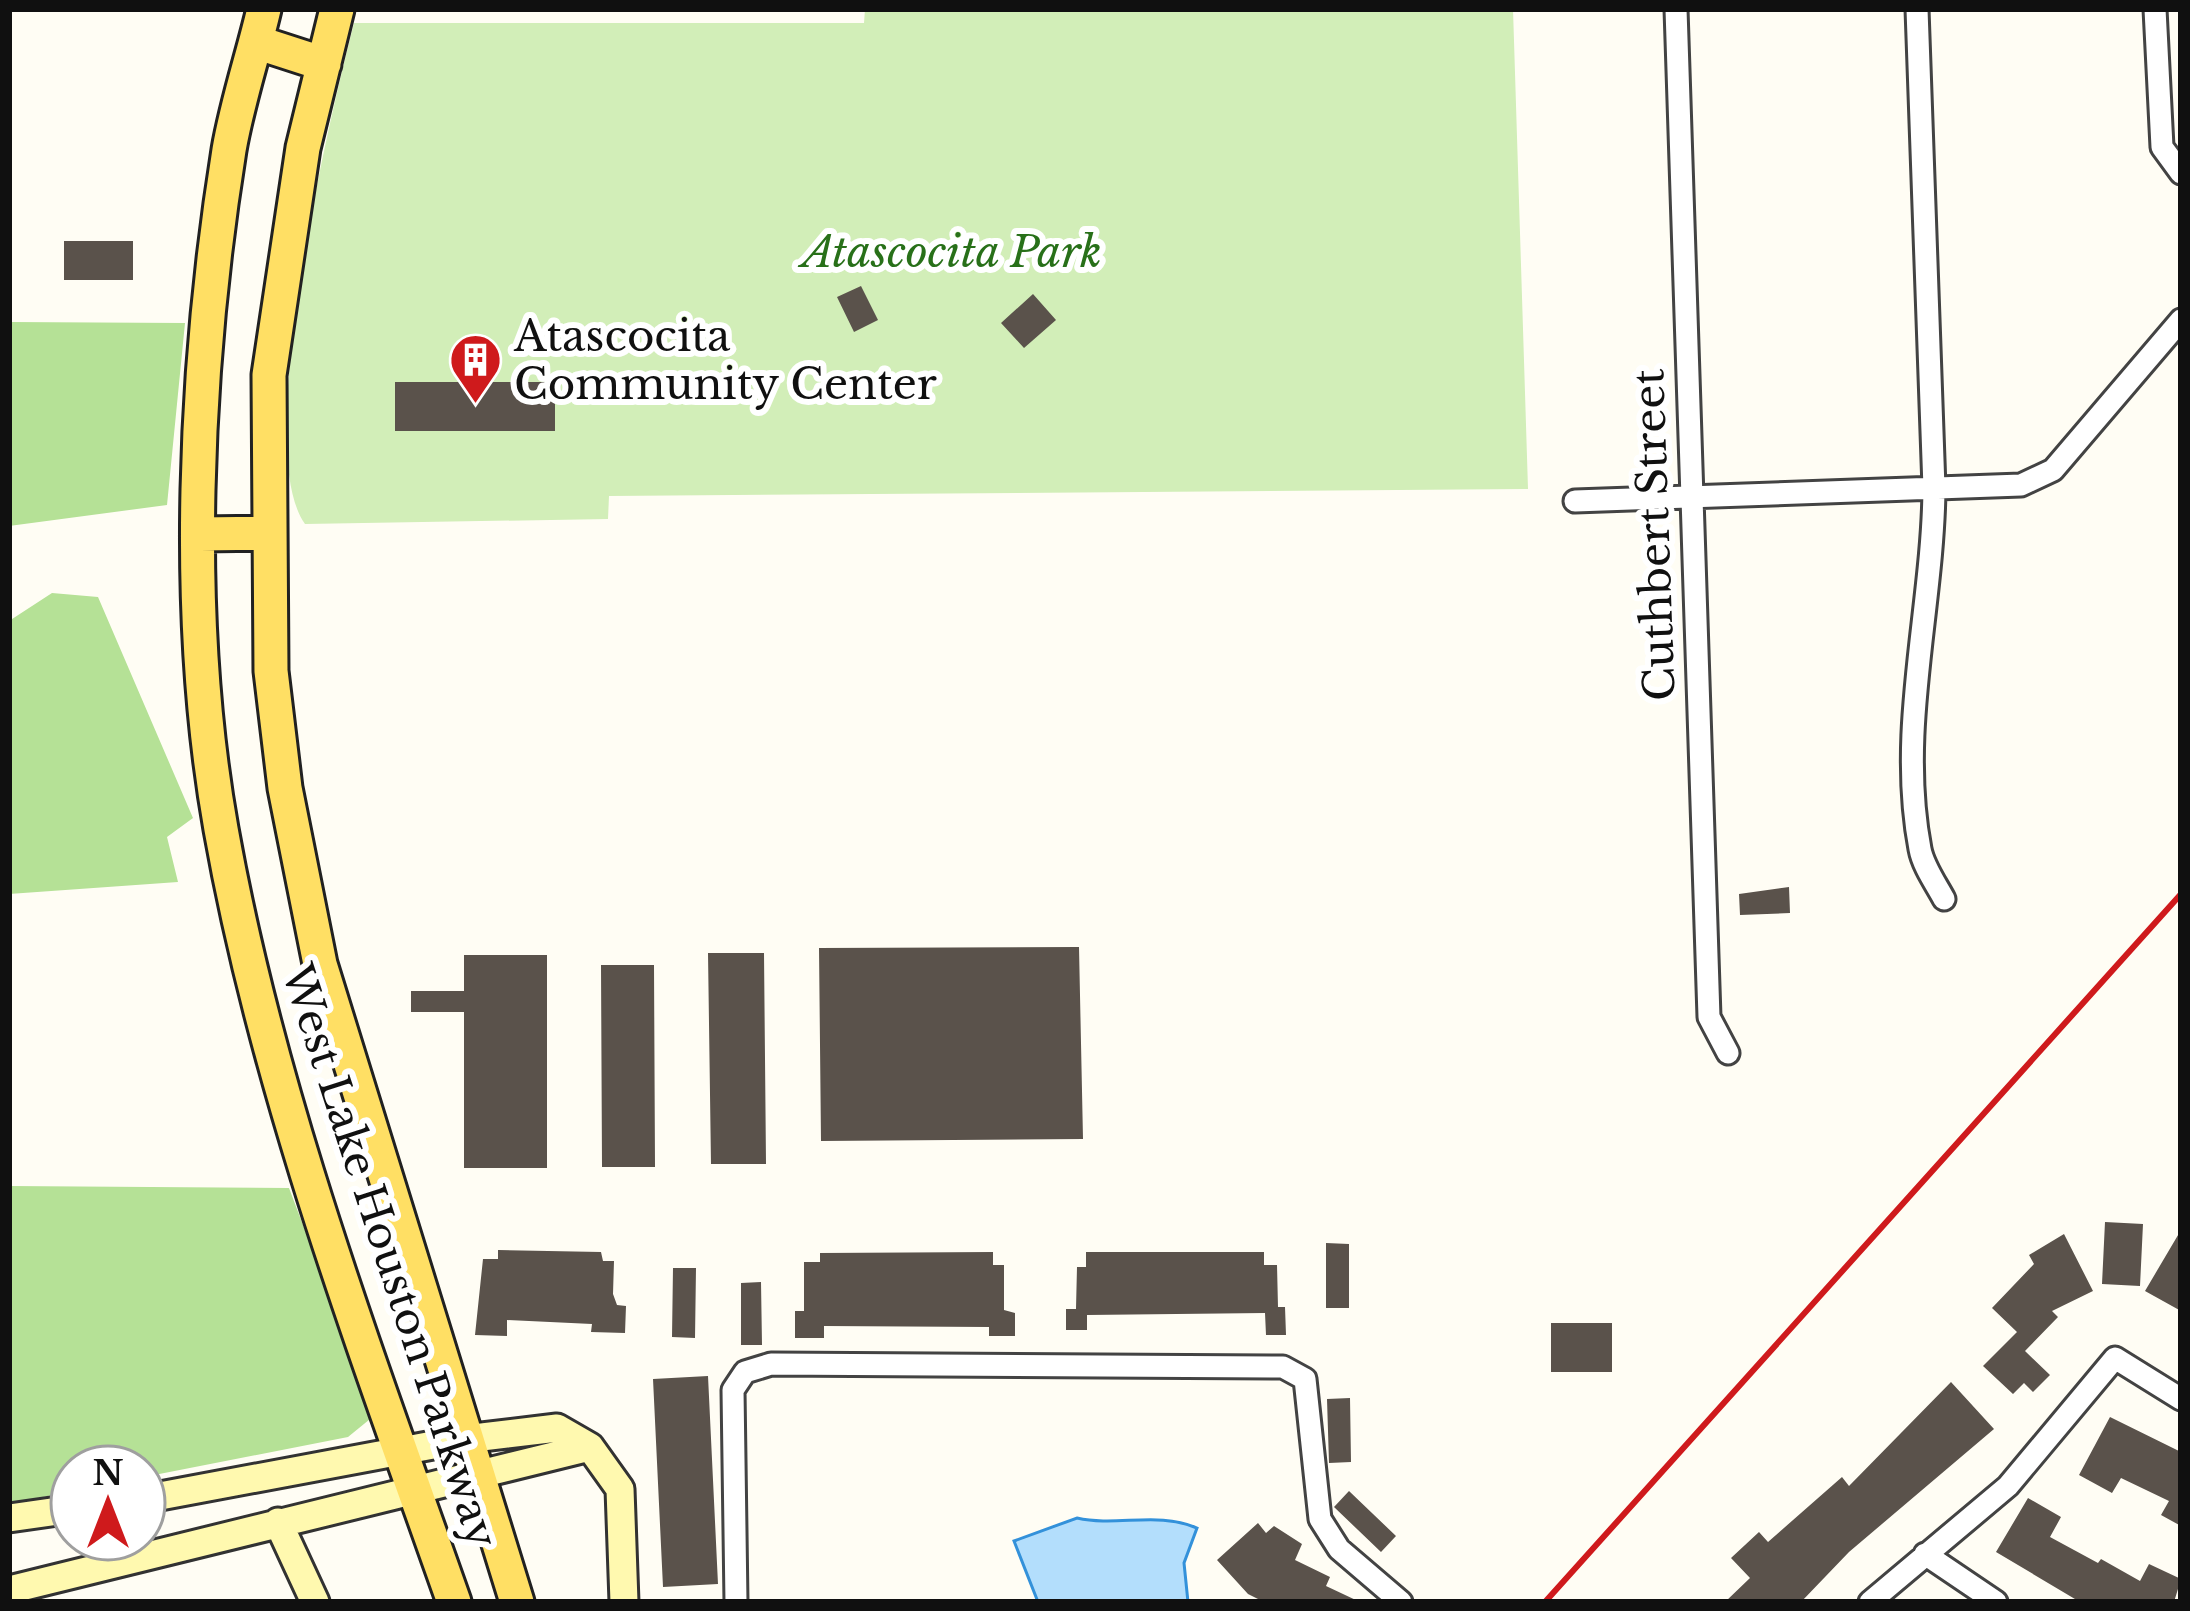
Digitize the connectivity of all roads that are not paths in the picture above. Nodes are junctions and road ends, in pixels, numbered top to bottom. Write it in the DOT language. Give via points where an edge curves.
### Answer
graph roads {
  1 [pos="337,9"];
  2 [pos="1676,9"];
  3 [pos="1917,9"];
  4 [pos="2155,9"];
  5 [pos="260,25"];
  6 [pos="324,64"];
  7 [pos="2181,173"];
  8 [pos="2181,320"];
  9 [pos="1934,488"];
  10 [pos="1692,496"];
  11 [pos="1575,501"];
  12 [pos="200,533"];
  13 [pos="267,533"];
  14 [pos="1944,899"];
  15 [pos="1728,1053"];
  16 [pos="2181,1399"];
  17 [pos="465,1439"];
  18 [pos="590,1447"];
  19 [pos="403,1450"];
  20 [pos="477,1478"];
  21 [pos="415,1492"];
  22 [pos="168,1494"];
  23 [pos="48,1513"];
  24 [pos="9,1519"];
  25 [pos="278,1522"];
  26 [pos="1925,1554"];
  27 [pos="9,1591"];
  28 [pos="315,1602"];
  29 [pos="454,1602"];
  30 [pos="517,1602"];
  31 [pos="624,1602"];
  32 [pos="736,1602"];
  33 [pos="1401,1602"];
  34 [pos="1870,1602"];
  35 [pos="1996,1602"];
  1 -- 6 [label="main road, West Lake Houston Parkway"];
  2 -- 10 [label="street, Cuthbert Street"];
  3 -- 9 [label="street"];
  4 -- 7 [label="street" via="2162,147"];
  5 -- 6 [label="main road"];
  5 -- 12 [label="main road, West Lake Houston Parkway" via="230,148 211,295"];
  6 -- 13 [label="main road, West Lake Houston Parkway" via="272,352"];
  8 -- 9 [label="street" via="2053,470 2021,485"];
  9 -- 10 [label="street"];
  9 -- 14 [label="street" via="1934,559 1912,724 1920,853"];
  10 -- 11 [label="street"];
  10 -- 15 [label="street, Cuthbert Street" via="1709,1017"];
  12 -- 13 [label="main road"];
  12 -- 19 [label="main road, West Lake Houston Parkway" via="212,761 254,990 304,1164"];
  13 -- 17 [label="main road, West Lake Houston Parkway" via="283,769 320,964"];
  16 -- 26 [label="street" via="2115,1358 2008,1486"];
  17 -- 18 [label="street" via="557,1428"];
  17 -- 19 [label="street"];
  17 -- 20 [label="main road, West Lake Houston Parkway"];
  18 -- 20 [label="street"];
  18 -- 31 [label="street" via="620,1489"];
  19 -- 21 [label="main road, West Lake Houston Parkway"];
  19 -- 22 [label="street"];
  20 -- 21 [label="street"];
  20 -- 30 [label="main road, West Lake Houston Parkway"];
  21 -- 25 [label="street"];
  21 -- 29 [label="main road, West Lake Houston Parkway"];
  23 -- 24 [label="street"];
  25 -- 27 [label="street"];
  25 -- 28 [label="street"];
  26 -- 34 [label="street"];
  26 -- 35 [label="street"];
  32 -- 33 [label="street" via="733,1390 746,1372 771,1364 1283,1367 1305,1379 1320,1519 1339,1549"];
}
